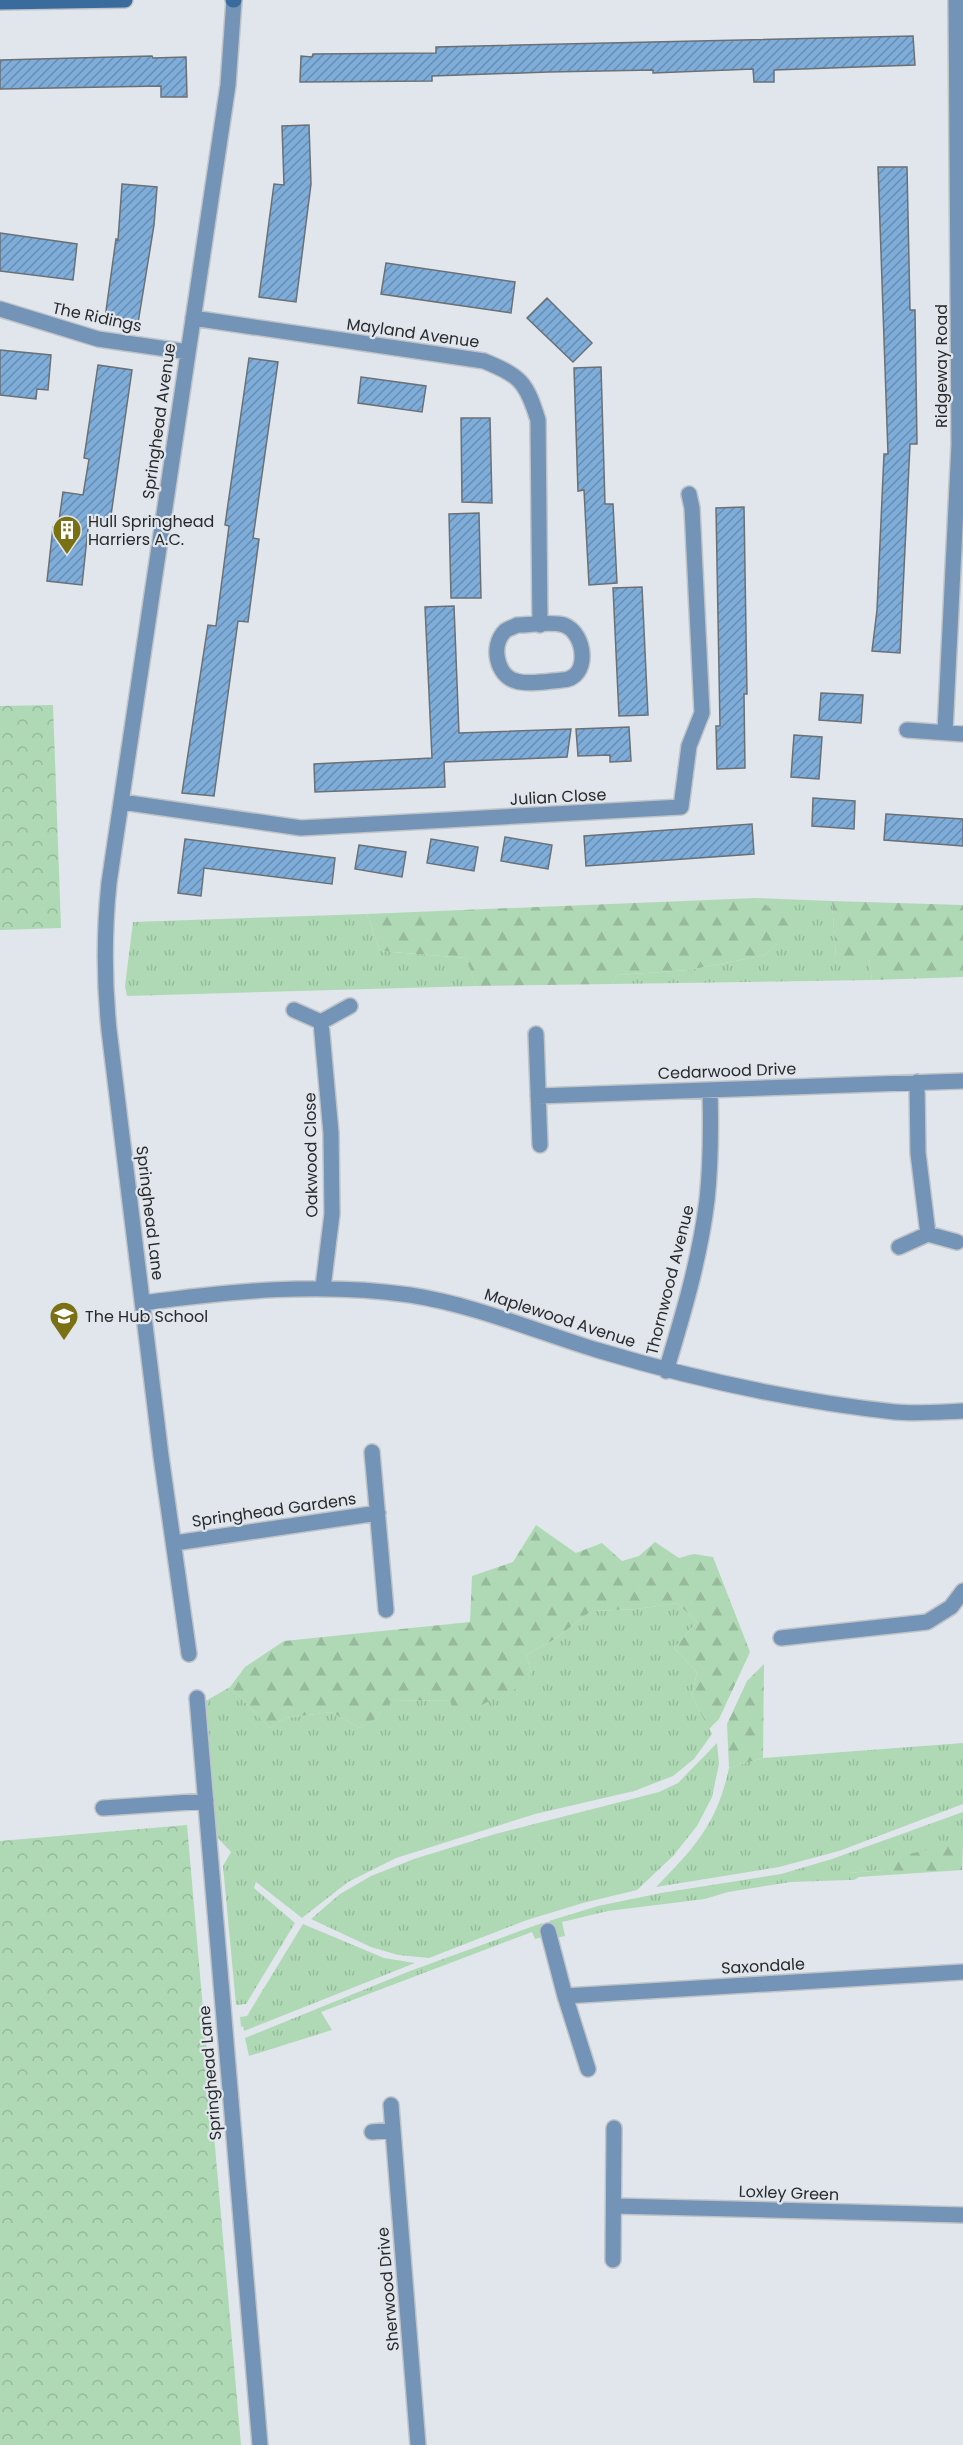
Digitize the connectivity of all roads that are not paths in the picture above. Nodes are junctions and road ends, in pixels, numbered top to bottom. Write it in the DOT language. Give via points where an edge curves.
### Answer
graph roads {
  1 [pos="125,0"];
  2 [pos="234,0"];
  3 [pos="956,0"];
  4 [pos="0,2"];
  5 [pos="0,309"];
  6 [pos="193,318"];
  7 [pos="188,352"];
  8 [pos="689,494"];
  9 [pos="540,625"];
  10 [pos="907,730"];
  11 [pos="945,732"];
  12 [pos="963,734"];
  13 [pos="122,802"];
  14 [pos="109,883"];
  15 [pos="350,1006"];
  16 [pos="294,1010"];
  17 [pos="321,1022"];
  18 [pos="536,1034"];
  19 [pos="963,1081"];
  20 [pos="917,1082"];
  21 [pos="710,1090"];
  22 [pos="538,1096"];
  23 [pos="540,1145"];
  24 [pos="928,1234"];
  25 [pos="957,1242"];
  26 [pos="899,1247"];
  27 [pos="324,1287"];
  28 [pos="143,1303"];
  29 [pos="666,1371"];
  30 [pos="963,1411"];
  31 [pos="372,1452"];
  32 [pos="378,1513"];
  33 [pos="175,1543"];
  34 [pos="963,1591"];
  35 [pos="386,1610"];
  36 [pos="781,1638"];
  37 [pos="189,1654"];
  38 [pos="197,1698"];
  39 [pos="206,1801"];
  40 [pos="103,1808"];
  41 [pos="548,1931"];
  42 [pos="963,1972"];
  43 [pos="565,1996"];
  44 [pos="588,2069"];
  45 [pos="391,2105"];
  46 [pos="614,2128"];
  47 [pos="393,2130"];
  48 [pos="372,2132"];
  49 [pos="615,2206"];
  50 [pos="963,2215"];
  51 [pos="613,2260"];
  52 [pos="260,2445"];
  53 [pos="418,2445"];
  1 -- 4 [label="street"];
  2 -- 6 [label="street, Springhead Avenue" via="228,85"];
  3 -- 11 [label="street, Ridgeway Road" via="959,445"];
  5 -- 7 [label="street, The Ridings" via="98,339"];
  6 -- 7 [label="street, Springhead Avenue"];
  6 -- 9 [label="street, Mayland Avenue" via="484,361 513,373 530,392 538,420"];
  7 -- 13 [label="street, Springhead Avenue"];
  8 -- 13 [label="street, Julian Close" via="702,713 689,746 681,807 301,828"];
  9 -- 9 [label="street" via="562,625 575,632 580,640 579,673 568,680 518,682 506,677 498,667 498,644 505,631"];
  10 -- 11 [label="street"];
  11 -- 12 [label="street"];
  13 -- 14 [label="street, Springhead Avenue"];
  14 -- 28 [label="street, Springhead Lane" via="105,992"];
  15 -- 17 [label="street"];
  16 -- 17 [label="street"];
  17 -- 27 [label="street, Oakwood Close" via="331,1133 332,1214"];
  18 -- 22 [label="street"];
  19 -- 20 [label="street, Cedarwood Drive"];
  20 -- 21 [label="street, Cedarwood Drive"];
  20 -- 24 [label="street" via="918,1153"];
  21 -- 22 [label="street, Cedarwood Drive"];
  21 -- 29 [label="street, Thornwood Avenue" via="707,1202 684,1314"];
  22 -- 23 [label="street"];
  24 -- 25 [label="street"];
  24 -- 26 [label="street"];
  27 -- 28 [label="street, Maplewood Avenue" via="236,1291"];
  27 -- 29 [label="street, Maplewood Avenue" via="411,1295 491,1313"];
  28 -- 33 [label="street, Springhead Lane"];
  29 -- 30 [label="street, Maplewood Avenue" via="754,1391 897,1412"];
  31 -- 32 [label="street, Springhead Gardens"];
  32 -- 33 [label="street, Springhead Gardens"];
  32 -- 35 [label="street, Springhead Gardens"];
  33 -- 37 [label="street, Springhead Lane"];
  34 -- 36 [label="street" via="951,1607 927,1622"];
  38 -- 39 [label="street, Springhead Lane"];
  39 -- 40 [label="street"];
  39 -- 52 [label="street, Springhead Lane"];
  41 -- 43 [label="street"];
  42 -- 43 [label="street, Saxondale"];
  43 -- 44 [label="street"];
  45 -- 47 [label="street, Sherwood Drive"];
  46 -- 49 [label="street"];
  47 -- 48 [label="street"];
  47 -- 53 [label="street, Sherwood Drive"];
  49 -- 50 [label="street, Loxley Green"];
  49 -- 51 [label="street"];
}
